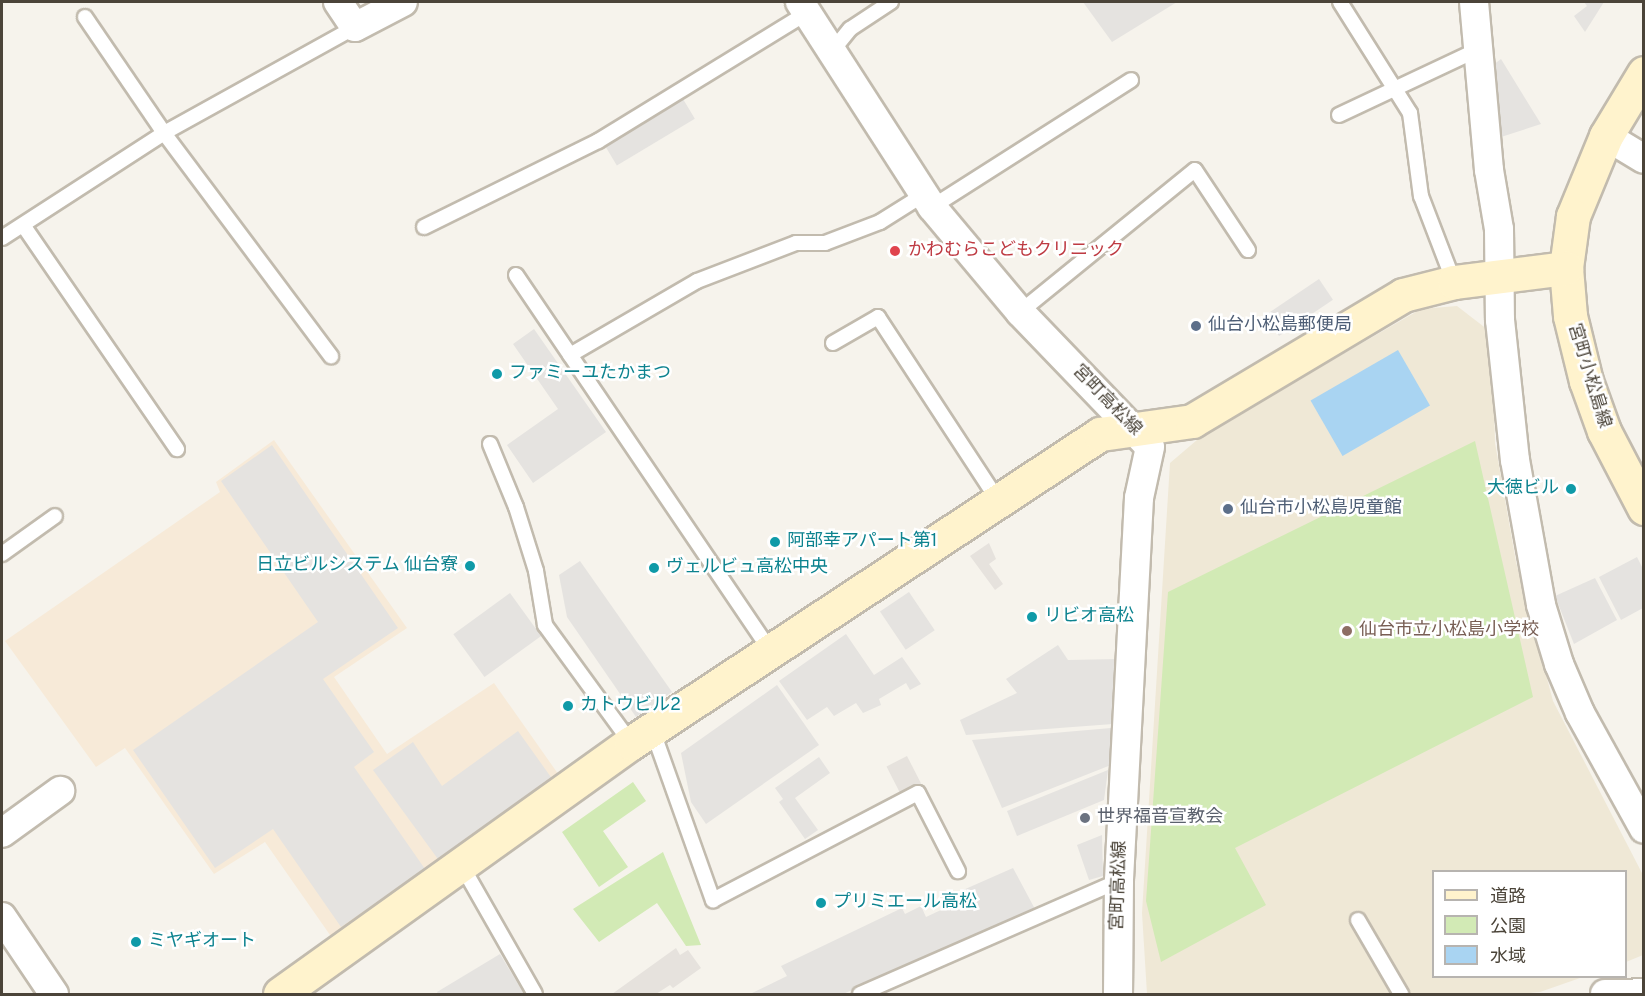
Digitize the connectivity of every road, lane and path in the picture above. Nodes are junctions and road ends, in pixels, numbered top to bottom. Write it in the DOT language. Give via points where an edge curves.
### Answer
graph roads {
  1 [pos="338,2"];
  2 [pos="403,2"];
  3 [pos="891,2"];
  4 [pos="1340,2"];
  5 [pos="1474,2"];
  6 [pos="804,7"];
  7 [pos="85,17"];
  8 [pos="355,27"];
  9 [pos="1479,49"];
  10 [pos="833,50"];
  11 [pos="1644,73"];
  12 [pos="1131,80"];
  13 [pos="1396,87"];
  14 [pos="1339,115"];
  15 [pos="164,133"];
  16 [pos="1606,136"];
  17 [pos="1644,159"];
  18 [pos="927,201"];
  19 [pos="23,225"];
  20 [pos="424,227"];
  21 [pos="2,238"];
  22 [pos="1248,250"];
  23 [pos="1566,268"];
  24 [pos="516,275"];
  25 [pos="1498,275"];
  26 [pos="1454,282"];
  27 [pos="1020,312"];
  28 [pos="833,343"];
  29 [pos="570,355"];
  30 [pos="331,356"];
  31 [pos="1135,430"];
  32 [pos="490,444"];
  33 [pos="177,448"];
  34 [pos="999,502"];
  35 [pos="1644,508"];
  36 [pos="55,516"];
  37 [pos="2,554"];
  38 [pos="770,650"];
  39 [pos="642,736"];
  40 [pos="60,791"];
  41 [pos="1644,829"];
  42 [pos="2,833"];
  43 [pos="462,866"];
  44 [pos="958,871"];
  45 [pos="1119,881"];
  46 [pos="2,917"];
  47 [pos="1358,920"];
  48 [pos="1644,993"];
  49 [pos="54,994"];
  50 [pos="280,994"];
  51 [pos="536,994"];
  52 [pos="860,994"];
  53 [pos="1118,994"];
  54 [pos="1401,994"];
  55 [pos="1605,994"];
  1 -- 8 [label="street"];
  2 -- 8 [label="street"];
  3 -- 10 [label="lane" via="850,29"];
  4 -- 13 [label="lane"];
  5 -- 9 [label="street"];
  6 -- 10 [label="street, 宮町高松線"];
  6 -- 20 [label="lane" via="597,141"];
  7 -- 15 [label="lane"];
  8 -- 15 [label="lane"];
  9 -- 13 [label="lane"];
  9 -- 25 [label="street" via="1489,170 1499,230"];
  10 -- 18 [label="street, 宮町高松線"];
  11 -- 16 [label="street, 宮町小松島線"];
  12 -- 18 [label="lane"];
  13 -- 14 [label="lane"];
  13 -- 26 [label="lane" via="1410,113 1421,196"];
  15 -- 19 [label="lane"];
  15 -- 30 [label="lane"];
  16 -- 17 [label="street"];
  16 -- 23 [label="street, 宮町小松島線" via="1573,216"];
  18 -- 27 [label="street, 宮町高松線"];
  18 -- 29 [label="lane" via="825,243 796,243 697,281"];
  19 -- 21 [label="lane"];
  19 -- 33 [label="lane"];
  22 -- 27 [label="lane" via="1195,171"];
  23 -- 25 [label="street"];
  23 -- 35 [label="street, 宮町小松島線" via="1570,316 1586,381 1604,431"];
  24 -- 29 [label="lane"];
  25 -- 26 [label="street"];
  25 -- 41 [label="street" via="1515,460 1541,605 1581,713"];
  26 -- 31 [label="street" via="1403,295 1192,421"];
  27 -- 31 [label="street, 宮町高松線"];
  28 -- 34 [label="lane" via="878,317"];
  29 -- 38 [label="lane"];
  31 -- 34 [label="street" via="1100,434"];
  31 -- 45 [label="street, 宮町高松線" via="1150,447 1139,498"];
  32 -- 39 [label="lane" via="523,528 545,626"];
  34 -- 38 [label="street"];
  36 -- 37 [label="lane"];
  38 -- 39 [label="street"];
  39 -- 43 [label="street"];
  39 -- 44 [label="lane" via="713,900 918,793"];
  40 -- 42 [label="street"];
  43 -- 50 [label="street"];
  43 -- 51 [label="lane"];
  45 -- 52 [label="lane"];
  45 -- 53 [label="street, 宮町高松線"];
  46 -- 49 [label="street"];
  47 -- 54 [label="lane"];
  48 -- 55 [label="street"];
}
